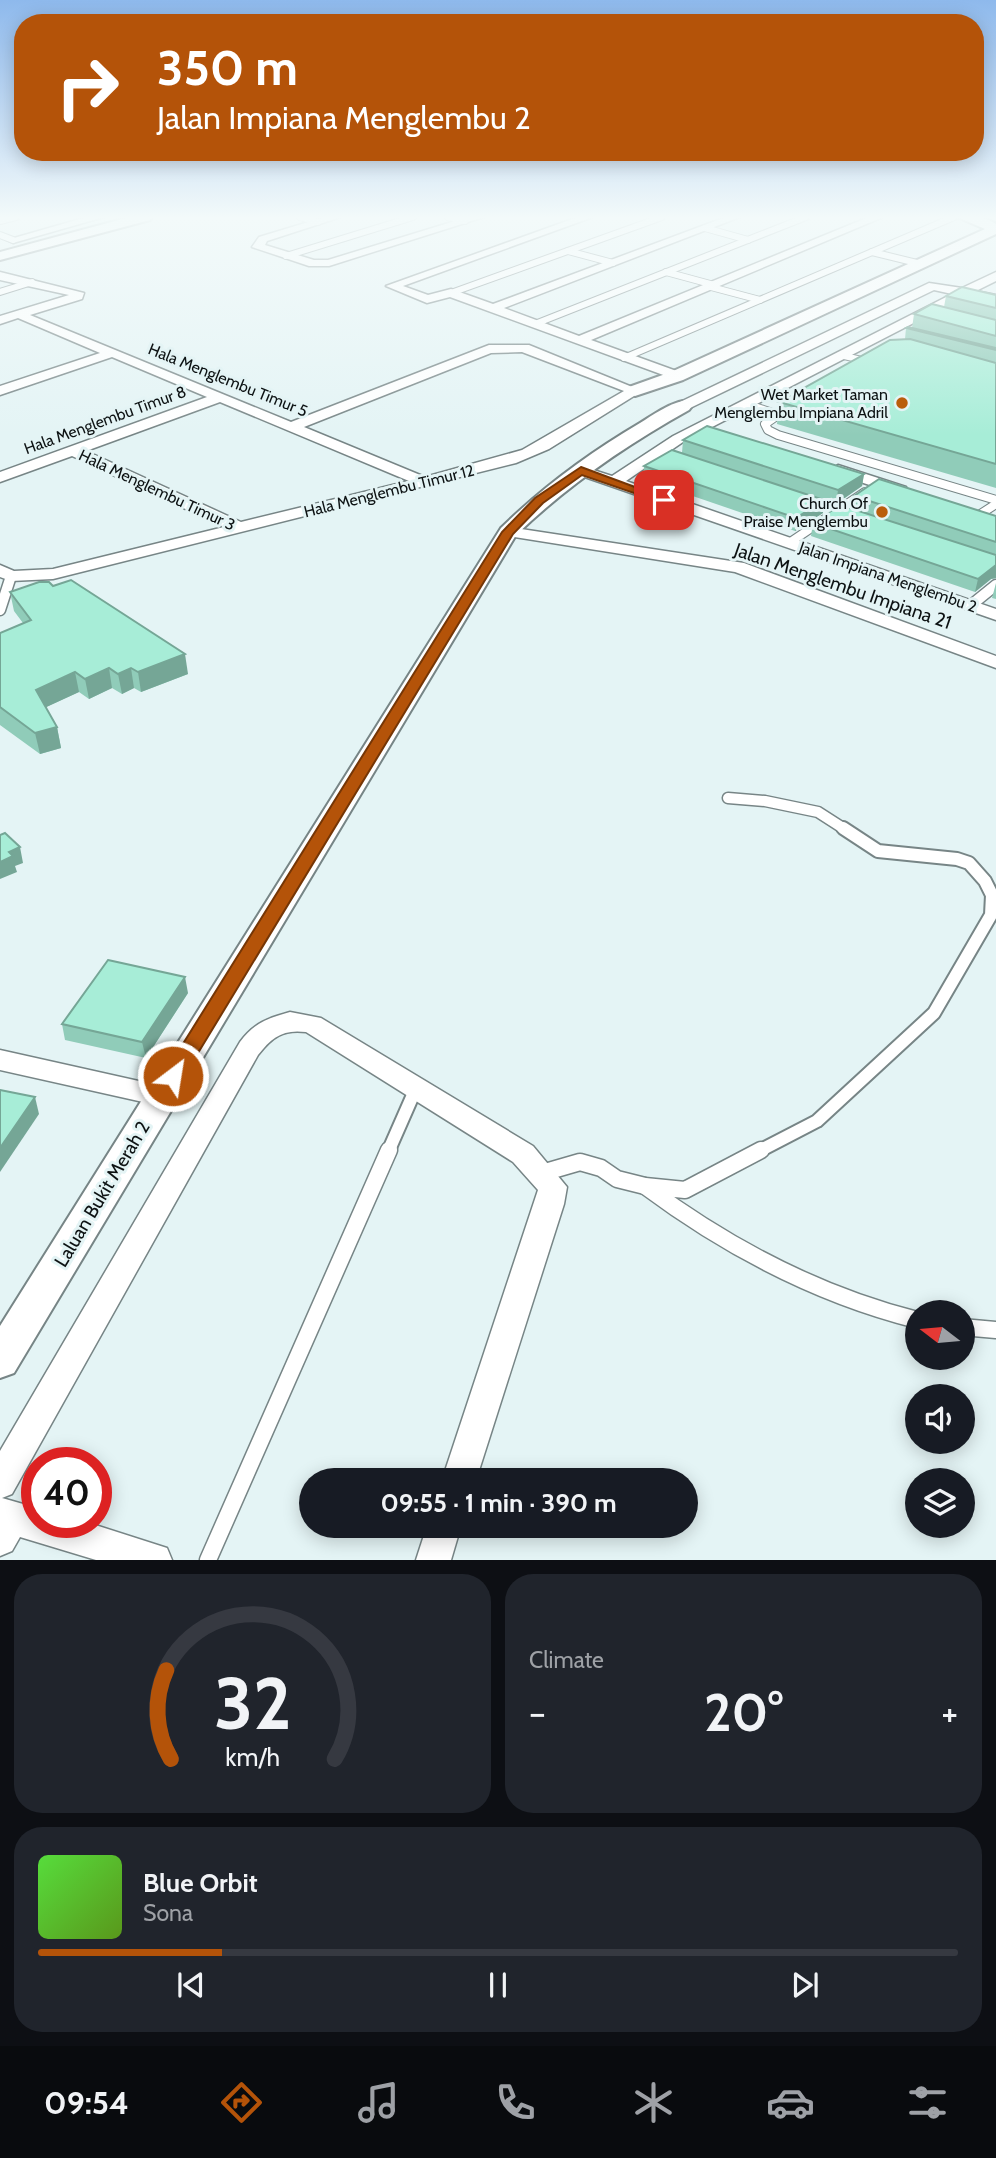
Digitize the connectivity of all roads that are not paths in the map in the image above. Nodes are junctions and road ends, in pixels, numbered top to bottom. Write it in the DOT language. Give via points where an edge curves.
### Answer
graph roads {
  1 [pos="65,290"];
  2 [pos="396,290"];
  3 [pos="460,290"];
  4 [pos="542,290"];
  5 [pos="622,290"];
  6 [pos="703,290"];
  7 [pos="725,290"];
  8 [pos="784,290"];
  9 [pos="864,290"];
  10 [pos="925,290"];
  11 [pos="943,290"];
  12 [pos="968,290"];
  13 [pos="451,293"];
  14 [pos="957,295"];
  15 [pos="996,299"];
  16 [pos="760,300"];
  17 [pos="494,308"];
  18 [pos="996,309"];
  19 [pos="18,314"];
  20 [pos="0,320"];
  21 [pos="535,324"];
  22 [pos="850,325"];
  23 [pos="880,334"];
  24 [pos="580,340"];
  25 [pos="906,341"];
  26 [pos="115,352"];
  27 [pos="840,355"];
  28 [pos="624,358"];
  29 [pos="859,369"];
  30 [pos="677,376"];
  31 [pos="0,391"];
  32 [pos="635,391"];
  33 [pos="221,397"];
  34 [pos="746,404"];
  35 [pos="683,406"];
  36 [pos="790,409"];
  37 [pos="778,415"];
  38 [pos="293,426"];
  39 [pos="702,427"];
  40 [pos="727,435"];
  41 [pos="765,447"];
  42 [pos="73,451"];
  43 [pos="581,471"];
  44 [pos="0,477"];
  45 [pos="425,482"];
  46 [pos="614,482"];
  47 [pos="879,483"];
  48 [pos="916,495"];
  49 [pos="800,498"];
  50 [pos="996,502"];
  51 [pos="838,510"];
  52 [pos="973,513"];
  53 [pos="851,514"];
  54 [pos="996,521"];
  55 [pos="242,529"];
  56 [pos="508,532"];
  57 [pos="789,543"];
  58 [pos="6,573"];
  59 [pos="996,585"];
  60 [pos="970,606"];
  61 [pos="0,610"];
  62 [pos="996,615"];
  63 [pos="996,662"];
  64 [pos="729,798"];
  65 [pos="0,1060"];
  66 [pos="417,1086"];
  67 [pos="161,1096"];
  68 [pos="542,1173"];
  69 [pos="645,1186"];
  70 [pos="905,1317"];
  71 [pos="975,1328"];
  72 [pos="996,1330"];
  73 [pos="3,1350"];
  74 [pos="463,1468"];
  75 [pos="0,1483"];
  76 [pos="4,1524"];
  77 [pos="440,1538"];
  78 [pos="155,1559"];
  79 [pos="208,1559"];
  80 [pos="433,1559"];
  1 -- 19 [label="street" via="78,296"];
  2 -- 13 [label="street" via="427,299"];
  3 -- 13 [label="lane"];
  4 -- 17 [label="street"];
  5 -- 21 [label="lane"];
  6 -- 24 [label="street"];
  7 -- 16 [label="lane"];
  8 -- 16 [label="lane"];
  9 -- 30 [label="street"];
  10 -- 22 [label="street"];
  11 -- 14 [label="street"];
  12 -- 14 [label="street"];
  13 -- 17 [label="street"];
  14 -- 15 [label="street"];
  14 -- 18 [label="street"];
  14 -- 23 [label="street" via="923,317"];
  16 -- 28 [label="lane"];
  17 -- 21 [label="street"];
  19 -- 20 [label="street"];
  19 -- 26 [label="street, Hala Menglembu Timur 5"];
  21 -- 24 [label="street"];
  22 -- 23 [label="street"];
  22 -- 35 [label="street"];
  23 -- 25 [label="street"];
  23 -- 27 [label="street"];
  24 -- 28 [label="street"];
  26 -- 31 [label="street"];
  26 -- 33 [label="street, Hala Menglembu Timur 5"];
  27 -- 29 [label="lane" via="874,361"];
  27 -- 34 [label="street"];
  28 -- 30 [label="street"];
  30 -- 32 [label="street"];
  32 -- 35 [label="street"];
  32 -- 38 [label="street" via="524,348 504,347 480,352"];
  32 -- 45 [label="street, Hala Menglembu Timur 12" via="539,451"];
  33 -- 38 [label="street, Hala Menglembu Timur 5"];
  33 -- 42 [label="street, Hala Menglembu Timur 8"];
  34 -- 37 [label="lane"];
  34 -- 39 [label="street"];
  35 -- 43 [label="street, Laluan Bukit Merah 2"];
  36 -- 37 [label="lane"];
  37 -- 50 [label="lane" via="765,425 778,435"];
  38 -- 45 [label="street, Hala Menglembu Timur 5"];
  39 -- 40 [label="street"];
  39 -- 46 [label="street" via="666,454"];
  41 -- 47 [label="street"];
  42 -- 44 [label="street, Hala Menglembu Timur 8"];
  42 -- 55 [label="street, Hala Menglembu Timur 3"];
  43 -- 46 [label="street, Jalan Impiana Menglembu 2"];
  43 -- 56 [label="street, Laluan Bukit Merah 2" via="539,500"];
  45 -- 55 [label="street, Hala Menglembu Timur 12"];
  46 -- 57 [label="street, Jalan Impiana Menglembu 2"];
  47 -- 48 [label="street"];
  47 -- 51 [label="lane"];
  49 -- 51 [label="lane"];
  50 -- 52 [label="lane"];
  51 -- 53 [label="lane"];
  51 -- 57 [label="lane"];
  52 -- 54 [label="street"];
  55 -- 58 [label="street, Hala Menglembu Timur 12" via="53,574"];
  56 -- 63 [label="street, Jalan Menglembu Impiana 21" via="738,567"];
  56 -- 67 [label="street, Laluan Bukit Merah 2"];
  57 -- 60 [label="street, Jalan Impiana Menglembu 2"];
  58 -- 61 [label="lane"];
  59 -- 60 [label="lane"];
  60 -- 62 [label="street, Jalan Impiana Menglembu 2"];
  64 -- 69 [label="lane" via="818,812 878,851 968,863 992,895 991,915 934,1013 817,1121 685,1190"];
  65 -- 67 [label="street"];
  66 -- 68 [label="street" via="523,1154"];
  66 -- 75 [label="street" via="312,1024 290,1021 259,1035"];
  66 -- 79 [label="lane"];
  67 -- 73 [label="street, Laluan Bukit Merah 2"];
  68 -- 69 [label="lane" via="580,1162"];
  68 -- 74 [label="street" via="553,1187 550,1204"];
  69 -- 70 [label="lane" via="700,1226 812,1284"];
  71 -- 72 [label="lane"];
  76 -- 78 [label="street"];
  77 -- 80 [label="street"];
}
